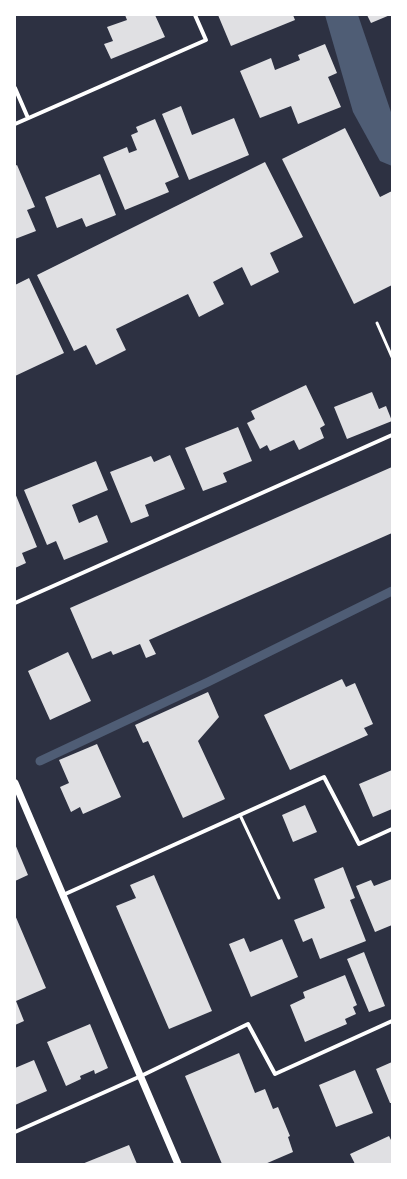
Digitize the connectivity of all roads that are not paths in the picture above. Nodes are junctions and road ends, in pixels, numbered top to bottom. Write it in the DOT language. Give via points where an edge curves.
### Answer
graph roads {
  1 [pos="195,15"];
  2 [pos="15,88"];
  3 [pos="28,118"];
  4 [pos="15,124"];
  5 [pos="378,323"];
  6 [pos="392,357"];
  7 [pos="392,435"];
  8 [pos="15,603"];
  9 [pos="15,783"];
  10 [pos="240,815"];
  11 [pos="392,829"];
  12 [pos="63,895"];
  13 [pos="279,898"];
  14 [pos="392,1021"];
  15 [pos="141,1076"];
  16 [pos="15,1132"];
  17 [pos="178,1164"];
  1 -- 3 [label="street" via="206,40"];
  2 -- 3 [label="street"];
  3 -- 4 [label="street"];
  5 -- 6 [label="lane"];
  7 -- 8 [label="street"];
  9 -- 12 [label="street"];
  10 -- 11 [label="street" via="324,777 359,844"];
  10 -- 12 [label="street"];
  10 -- 13 [label="lane"];
  12 -- 15 [label="street"];
  14 -- 15 [label="street" via="275,1074 248,1024"];
  15 -- 16 [label="street"];
  15 -- 17 [label="street"];
}
